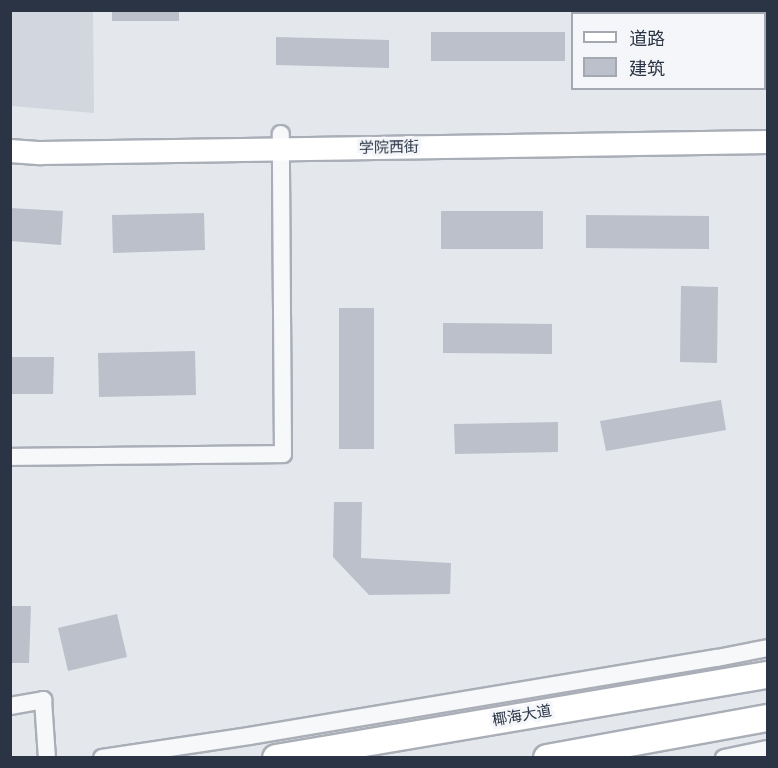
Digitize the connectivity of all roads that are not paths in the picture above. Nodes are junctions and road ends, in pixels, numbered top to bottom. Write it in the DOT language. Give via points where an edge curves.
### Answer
graph roads {
  1 [pos="768,127"];
  2 [pos="10,136"];
  3 [pos="281,142"];
  4 [pos="768,142"];
  5 [pos="10,151"];
  6 [pos="10,457"];
  7 [pos="768,648"];
  8 [pos="768,675"];
  9 [pos="10,706"];
  10 [pos="768,718"];
  11 [pos="768,749"];
  12 [pos="621,751"];
  13 [pos="47,758"];
  14 [pos="102,758"];
  15 [pos="276,758"];
  16 [pos="548,758"];
  17 [pos="724,758"];
  1 -- 3 [label="main road, 学院西街"];
  2 -- 3 [label="main road, 学院西街"];
  3 -- 4 [label="main road, 学院西街"];
  3 -- 5 [label="main road, 学院西街"];
  3 -- 6 [label="street" via="283,454"];
  7 -- 14 [label="street"];
  8 -- 15 [label="highway, 椰海大道"];
  9 -- 13 [label="street" via="43,700"];
  10 -- 12 [label="highway"];
  11 -- 17 [label="street"];
  12 -- 16 [label="highway"];
}
